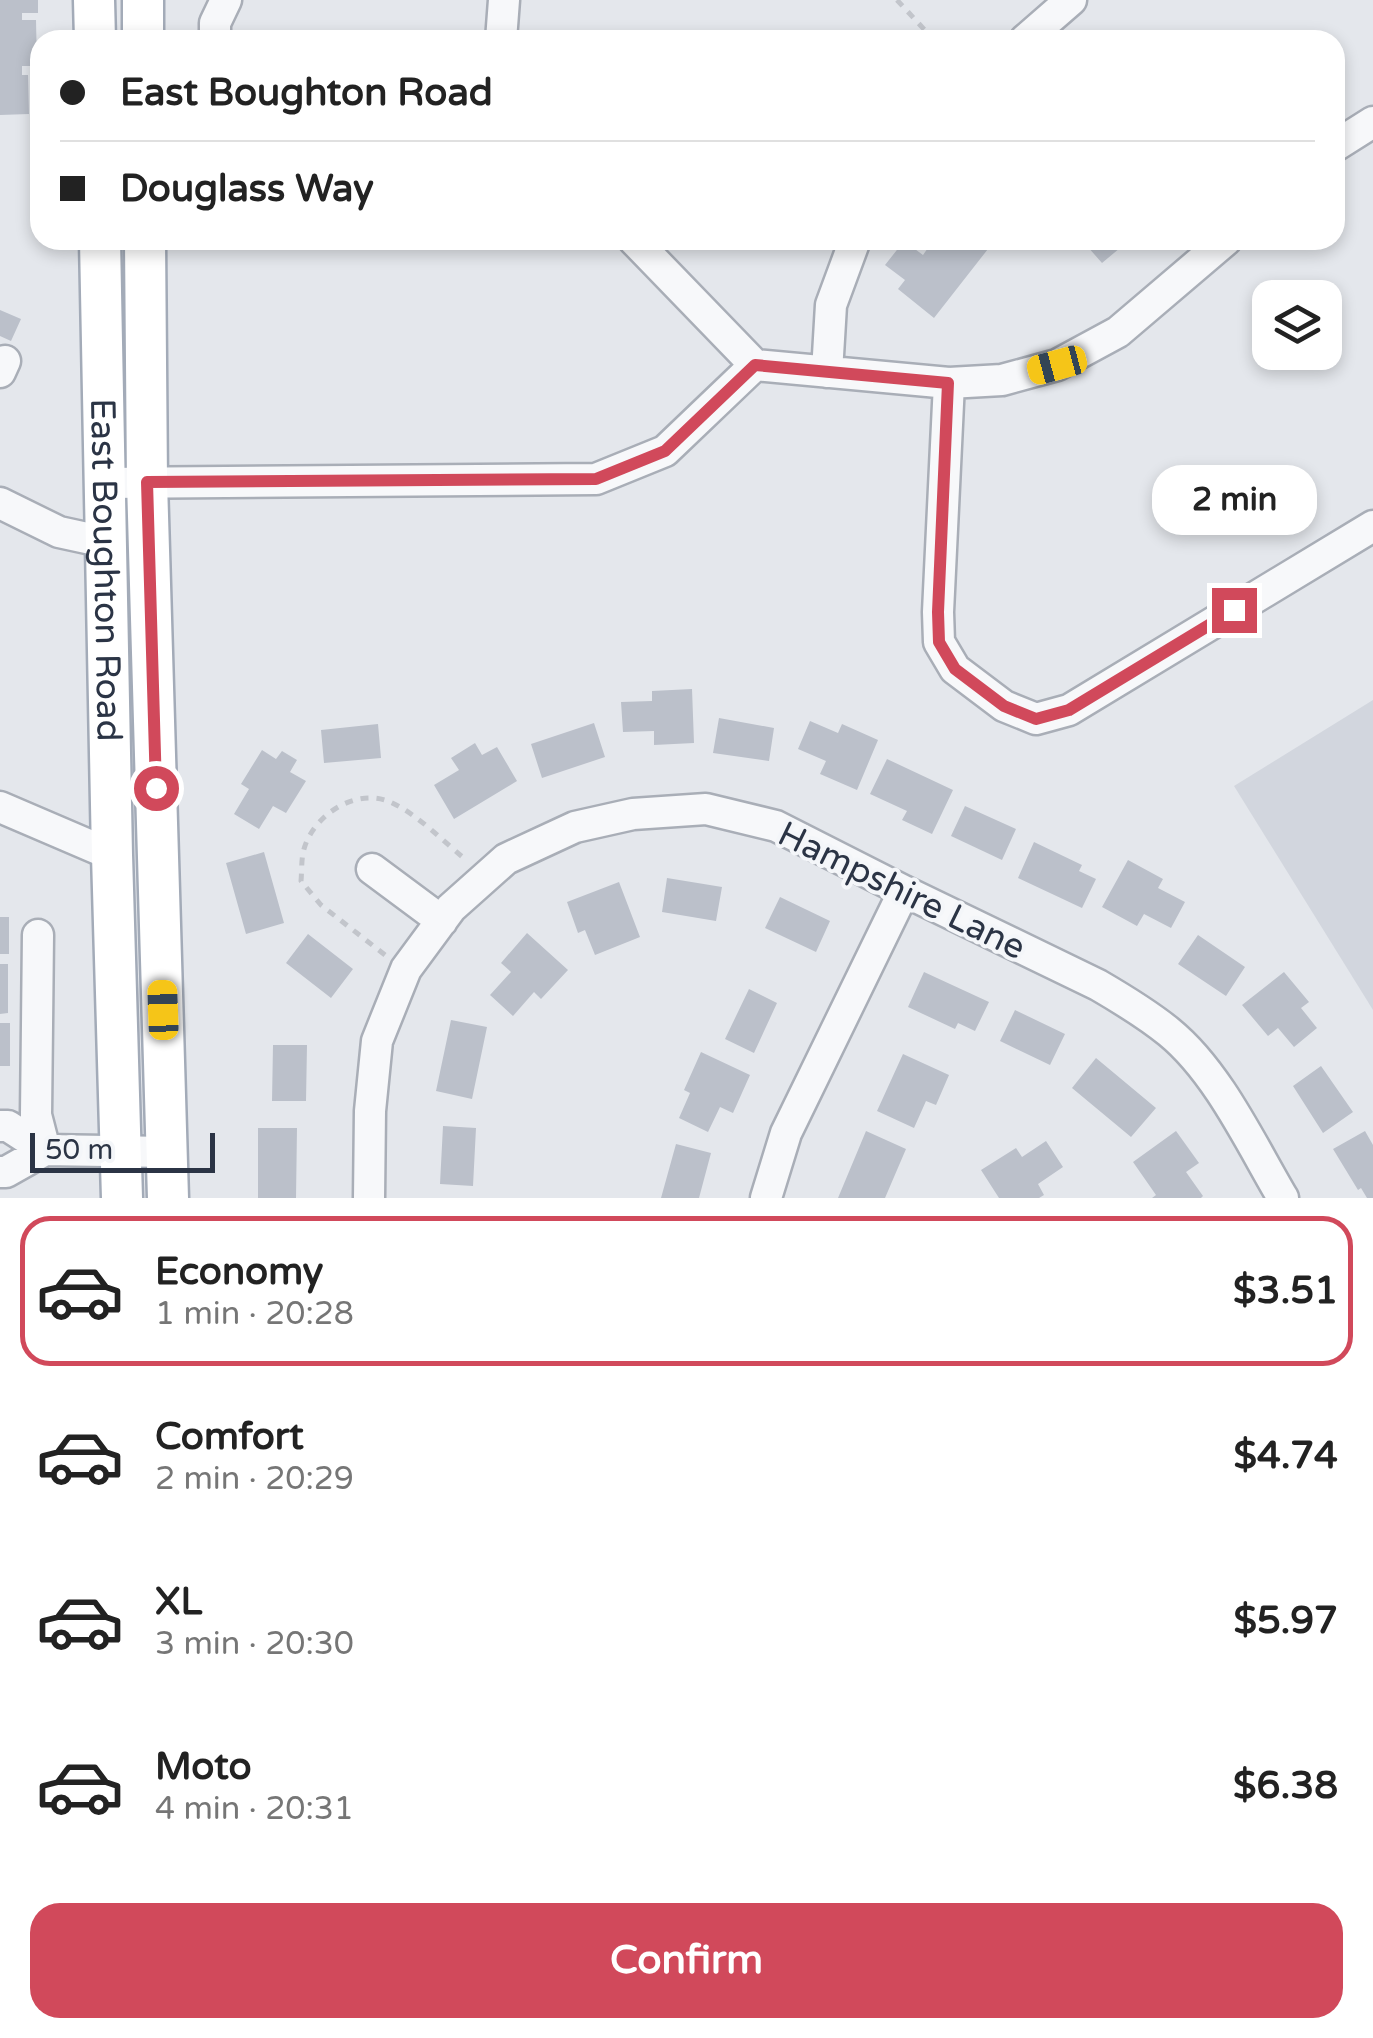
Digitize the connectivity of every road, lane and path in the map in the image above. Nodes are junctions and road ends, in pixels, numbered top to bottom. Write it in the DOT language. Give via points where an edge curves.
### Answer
graph roads {
  1 [pos="94,0"];
  2 [pos="143,0"];
  3 [pos="226,0"];
  4 [pos="504,0"];
  5 [pos="897,0"];
  6 [pos="1072,0"];
  7 [pos="95,30"];
  8 [pos="143,30"];
  9 [pos="215,30"];
  10 [pos="502,30"];
  11 [pos="925,30"];
  12 [pos="1037,30"];
  13 [pos="1373,122"];
  14 [pos="1345,140"];
  15 [pos="100,250"];
  16 [pos="145,250"];
  17 [pos="644,250"];
  18 [pos="851,250"];
  19 [pos="1214,250"];
  20 [pos="755,365"];
  21 [pos="827,372"];
  22 [pos="948,383"];
  23 [pos="147,482"];
  24 [pos="104,484"];
  25 [pos="0,502"];
  26 [pos="1373,526"];
  27 [pos="106,542"];
  28 [pos="0,807"];
  29 [pos="112,854"];
  30 [pos="372,870"];
  31 [pos="904,891"];
  32 [pos="442,921"];
  33 [pos="38,935"];
  34 [pos="0,1126"];
  35 [pos="45,1150"];
  36 [pos="121,1150"];
  37 [pos="167,1152"];
  38 [pos="0,1172"];
  39 [pos="122,1198"];
  40 [pos="168,1198"];
  41 [pos="369,1198"];
  42 [pos="766,1198"];
  43 [pos="1283,1198"];
  1 -- 7 [label="main road"];
  2 -- 8 [label="main road"];
  3 -- 9 [label="street"];
  4 -- 10 [label="street"];
  5 -- 11 [label="path"];
  6 -- 12 [label="street"];
  13 -- 14 [label="street"];
  15 -- 24 [label="main road, East Boughton Road"];
  16 -- 23 [label="main road, East Boughton Road"];
  17 -- 20 [label="street"];
  18 -- 21 [label="street" via="831,304"];
  19 -- 22 [label="street" via="1118,332 1057,365 1002,380"];
  20 -- 21 [label="street"];
  20 -- 23 [label="street" via="665,451 596,479"];
  21 -- 22 [label="street"];
  22 -- 26 [label="street" via="939,642 955,669 1004,706 1036,719 1069,710"];
  23 -- 24 [label="street"];
  23 -- 37 [label="main road, East Boughton Road"];
  24 -- 27 [label="main road, East Boughton Road"];
  25 -- 27 [label="street" via="59,532"];
  27 -- 29 [label="main road, East Boughton Road"];
  28 -- 29 [label="street"];
  29 -- 36 [label="main road, East Boughton Road"];
  30 -- 32 [label="street"];
  31 -- 32 [label="street, Hampshire Lane" via="776,826 706,809 575,827 506,859"];
  31 -- 42 [label="street" via="786,1133"];
  31 -- 43 [label="street, Hampshire Lane" via="1098,985 1171,1033 1216,1086"];
  32 -- 41 [label="street, Hampshire Lane" via="406,969 377,1041"];
  33 -- 35 [label="street" via="36,1115"];
  34 -- 35 [label="street"];
  35 -- 36 [label="street"];
  35 -- 38 [label="street"];
  36 -- 37 [label="street"];
  36 -- 39 [label="main road, East Boughton Road"];
  37 -- 40 [label="main road, East Boughton Road"];
}
